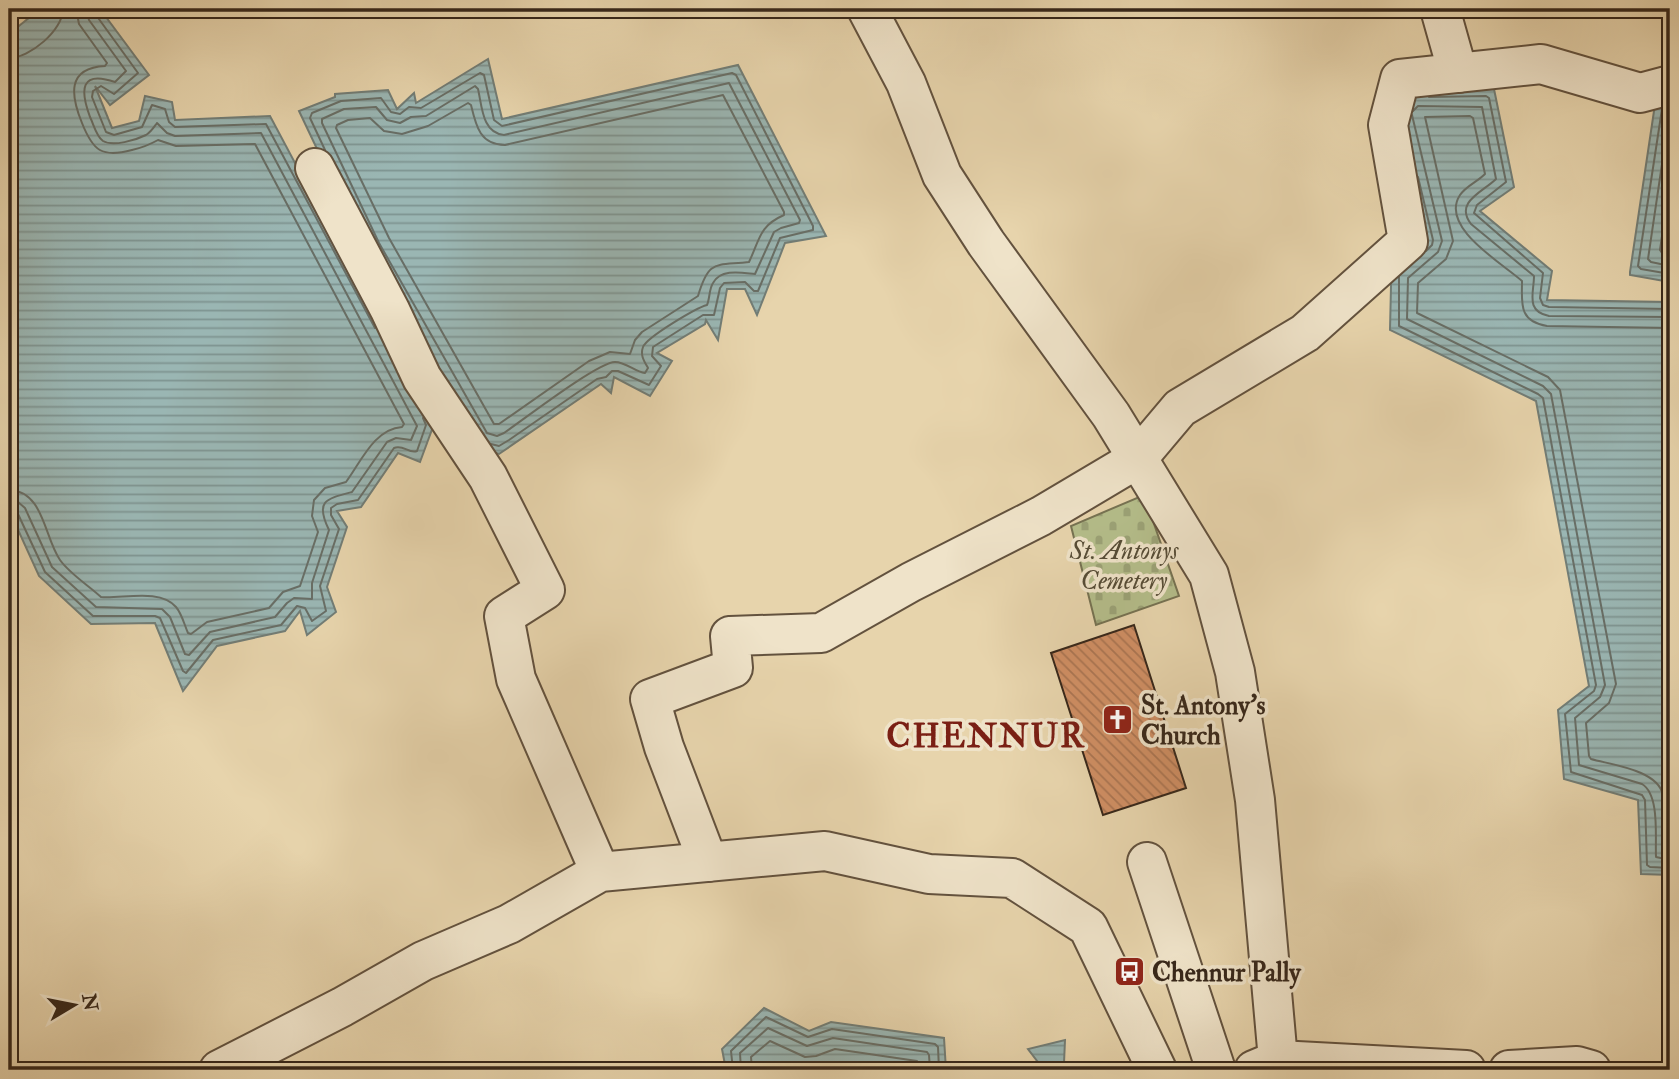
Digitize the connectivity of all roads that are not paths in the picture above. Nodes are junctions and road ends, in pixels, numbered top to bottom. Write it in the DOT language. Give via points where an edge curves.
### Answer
graph roads {
  1 [pos="867,9"];
  2 [pos="1440,9"];
  3 [pos="1458,73"];
  4 [pos="1670,85"];
  5 [pos="315,168"];
  6 [pos="1137,459"];
  7 [pos="709,862"];
  8 [pos="1147,862"];
  9 [pos="600,872"];
  10 [pos="1266,1065"];
  11 [pos="219,1070"];
  12 [pos="1157,1070"];
  13 [pos="1216,1070"];
  14 [pos="1466,1070"];
  15 [pos="1509,1070"];
  16 [pos="1591,1070"];
  1 -- 6 [label="street" via="906,83 942,176 1111,415"];
  2 -- 3 [label="street"];
  3 -- 4 [label="street" via="1541,64 1640,93"];
  3 -- 6 [label="street" via="1400,79 1388,125 1408,241 1305,332 1180,408"];
  5 -- 9 [label="street" via="422,378 488,477 545,590 505,616 516,679"];
  6 -- 7 [label="street" via="1041,516 821,633 730,636 733,668 650,699"];
  6 -- 10 [label="street" via="1209,575 1235,672 1255,800"];
  7 -- 9 [label="street"];
  7 -- 12 [label="street" via="825,851 929,874 1012,878 1088,926"];
  8 -- 13 [label="street"];
  9 -- 11 [label="street" via="509,924 423,961"];
  10 -- 14 [label="street"];
  15 -- 16 [label="street" via="1577,1066"];
}
